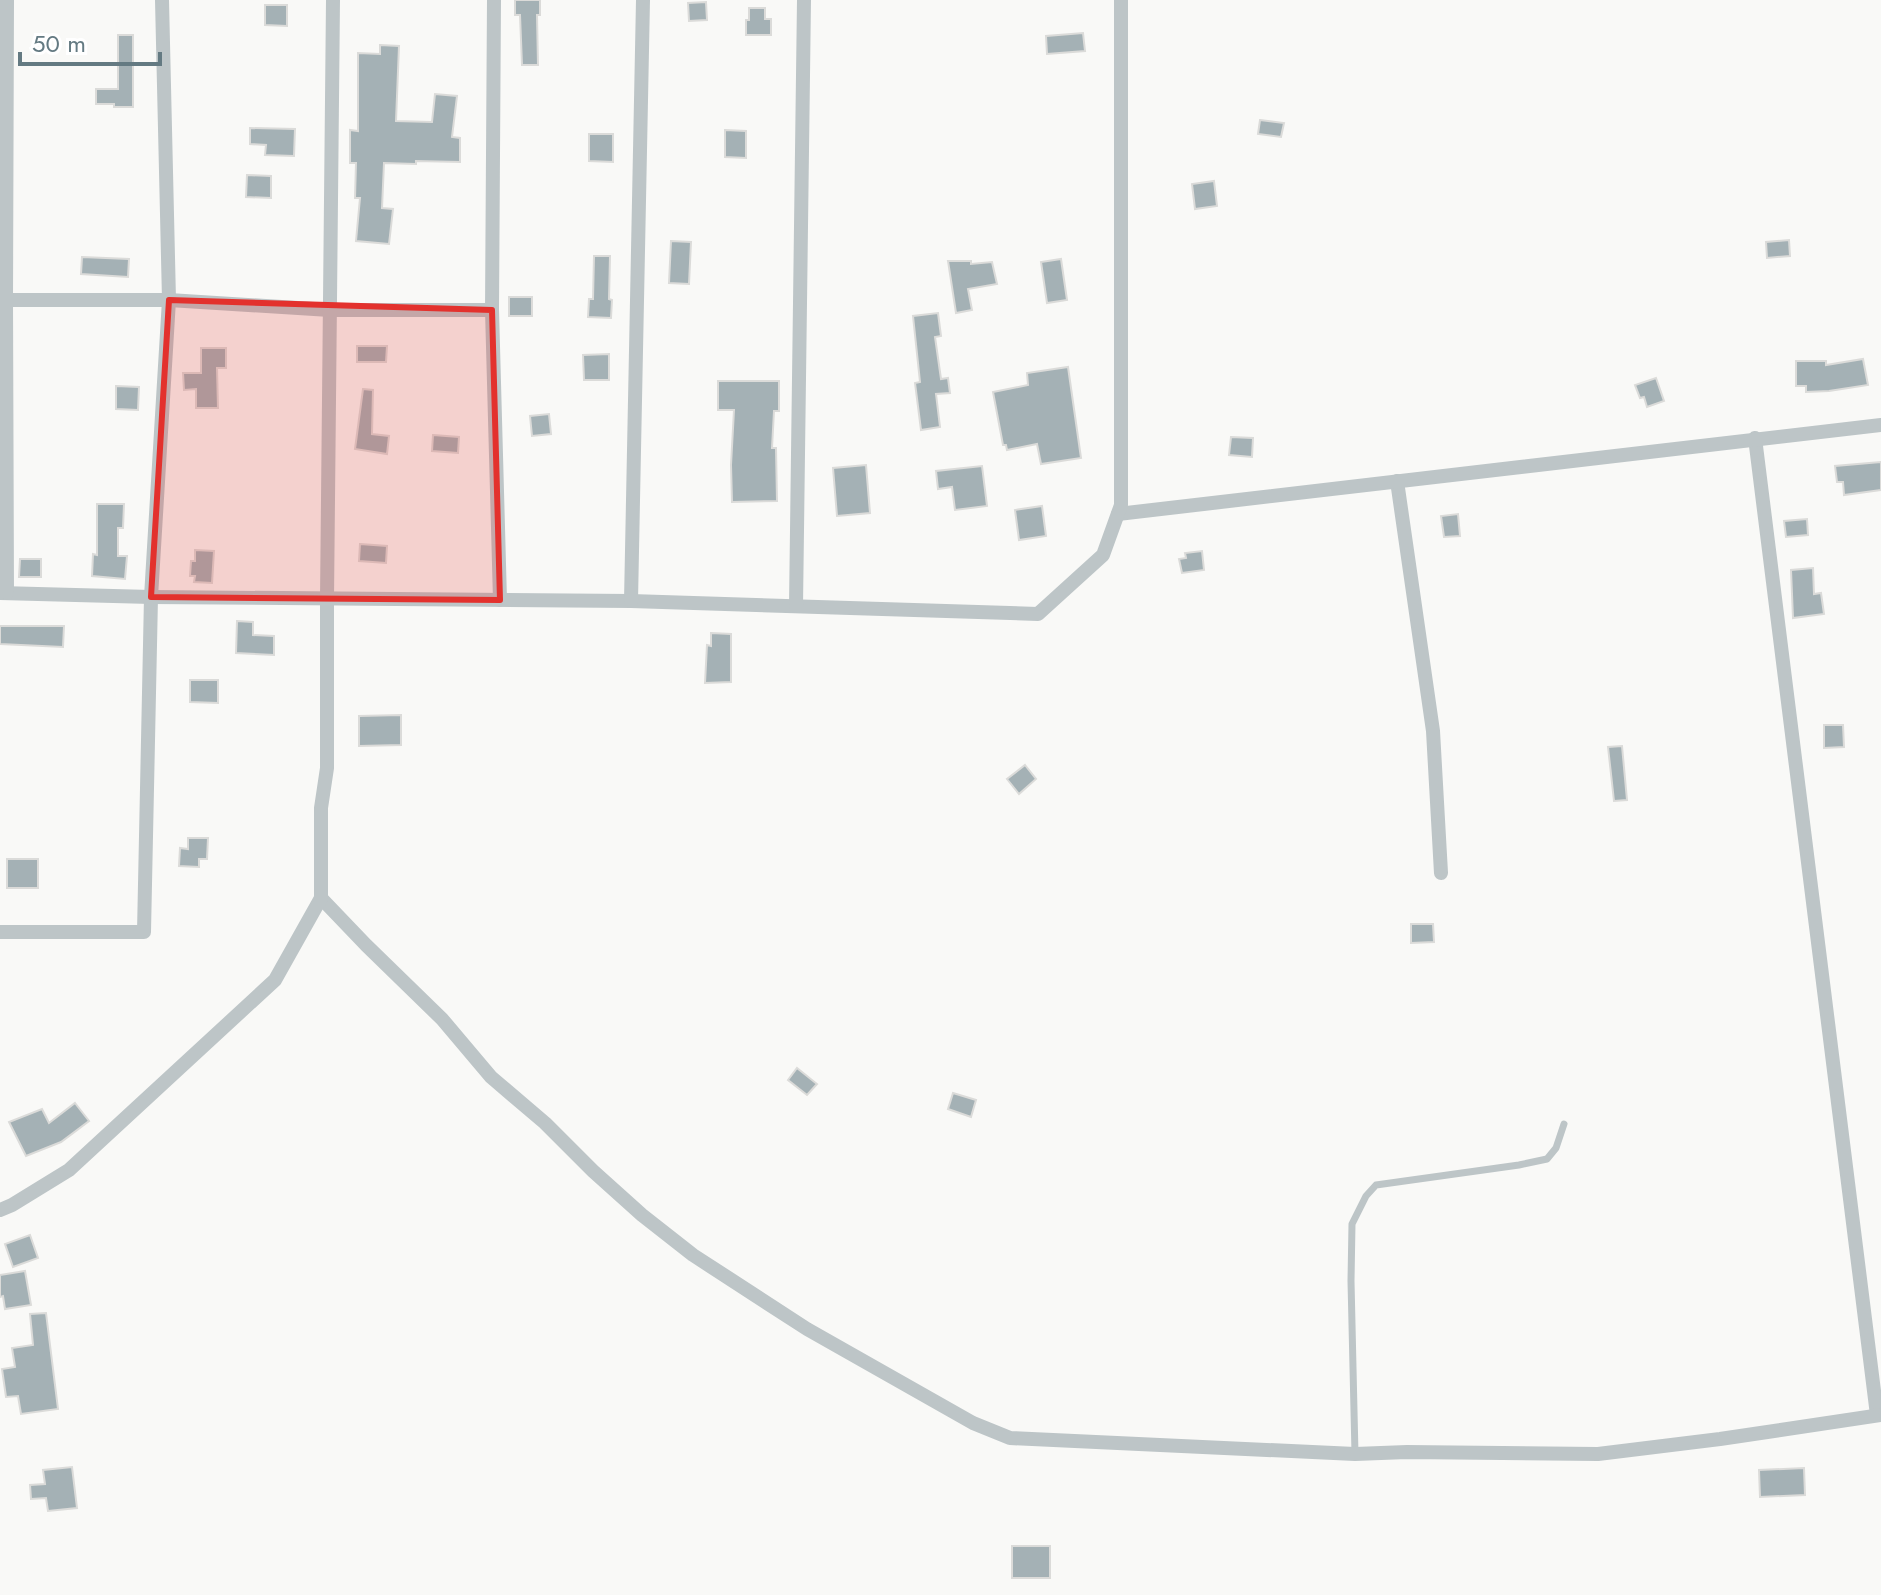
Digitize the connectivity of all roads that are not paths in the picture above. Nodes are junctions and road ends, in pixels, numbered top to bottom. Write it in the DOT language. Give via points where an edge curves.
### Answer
graph roads {
  1 [pos="7,0"];
  2 [pos="162,0"];
  3 [pos="333,0"];
  4 [pos="494,0"];
  5 [pos="643,0"];
  6 [pos="804,0"];
  7 [pos="1121,0"];
  8 [pos="3,300"];
  9 [pos="169,300"];
  10 [pos="330,310"];
  11 [pos="492,310"];
  12 [pos="1881,425"];
  13 [pos="1755,438"];
  14 [pos="1397,481"];
  15 [pos="1118,514"];
  16 [pos="4,593"];
  17 [pos="151,597"];
  18 [pos="327,599"];
  19 [pos="500,600"];
  20 [pos="631,601"];
  21 [pos="796,606"];
  22 [pos="1441,873"];
  23 [pos="321,898"];
  24 [pos="0,932"];
  25 [pos="1564,1124"];
  26 [pos="0,1210"];
  27 [pos="1879,1415"];
  28 [pos="1355,1454"];
  1 -- 8 [label="street"];
  2 -- 9 [label="street"];
  3 -- 10 [label="street"];
  4 -- 11 [label="street"];
  5 -- 20 [label="street"];
  6 -- 21 [label="street"];
  7 -- 15 [label="street"];
  8 -- 9 [label="street"];
  8 -- 16 [label="street"];
  9 -- 10 [label="street"];
  9 -- 17 [label="street"];
  10 -- 11 [label="street"];
  10 -- 18 [label="street"];
  11 -- 19 [label="street"];
  12 -- 13 [label="street"];
  13 -- 14 [label="street"];
  13 -- 27 [label="street"];
  14 -- 15 [label="street"];
  14 -- 22 [label="street" via="1433,731"];
  15 -- 21 [label="street" via="1103,555 1038,614"];
  16 -- 17 [label="street"];
  17 -- 18 [label="street"];
  17 -- 24 [label="street" via="144,932"];
  18 -- 19 [label="street"];
  18 -- 23 [label="street"];
  19 -- 20 [label="street"];
  20 -- 21 [label="street"];
  23 -- 26 [label="street" via="275,980 69,1170"];
  23 -- 28 [label="street" via="442,1019 491,1077 642,1215 807,1329 973,1423 1010,1438"];
  25 -- 28 [label="lane" via="1547,1159 1376,1185 1366,1196 1352,1224"];
  27 -- 28 [label="street" via="1598,1454"];
}
